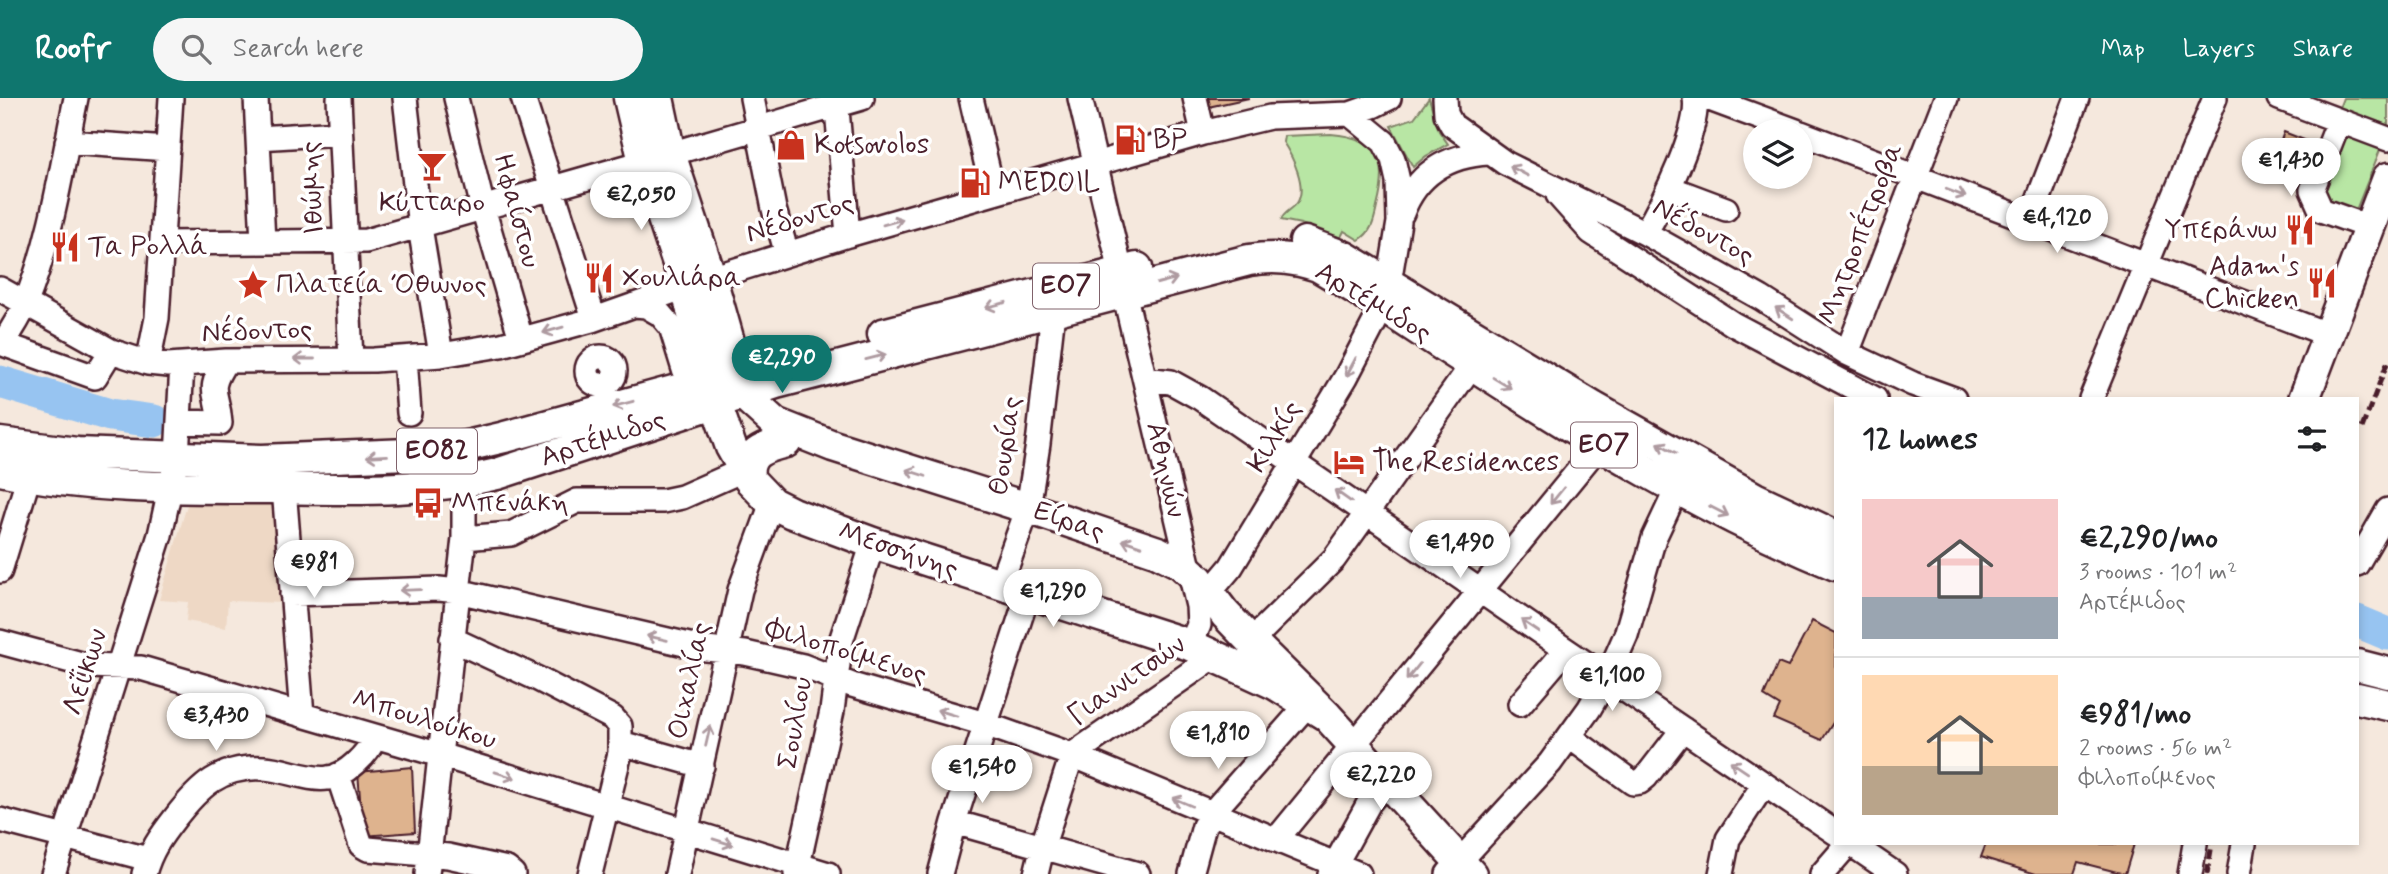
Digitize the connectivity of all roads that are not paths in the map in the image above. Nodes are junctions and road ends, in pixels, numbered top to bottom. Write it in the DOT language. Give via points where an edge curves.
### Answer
graph roads {
  1 [pos="76,98"];
  2 [pos="171,98"];
  3 [pos="256,98"];
  4 [pos="339,98"];
  5 [pos="405,98"];
  6 [pos="456,98"];
  7 [pos="523,98"];
  8 [pos="629,98"];
  9 [pos="657,98"];
  10 [pos="752,98"];
  11 [pos="862,98"];
  12 [pos="971,98"];
  13 [pos="1080,98"];
  14 [pos="1195,98"];
  15 [pos="1389,98"];
  16 [pos="1445,98"];
  17 [pos="1695,98"];
  18 [pos="1707,98"];
  19 [pos="1946,98"];
  20 [pos="2077,98"];
  21 [pos="2215,98"];
  22 [pos="2279,98"];
  23 [pos="837,102"];
  24 [pos="1268,107"];
  25 [pos="1350,114"];
  26 [pos="1763,119"];
  27 [pos="2339,121"];
  28 [pos="757,128"];
  29 [pos="340,133"];
  30 [pos="1203,133"];
  31 [pos="258,138"];
  32 [pos="1813,138"];
  33 [pos="2388,139"];
  34 [pos="67,142"];
  35 [pos="168,149"];
  36 [pos="1489,153"];
  37 [pos="657,158"];
  38 [pos="1094,163"];
  39 [pos="1916,177"];
  40 [pos="2388,178"];
  41 [pos="552,188"];
  42 [pos="1552,188"];
  43 [pos="1670,188"];
  44 [pos="993,192"];
  45 [pos="483,208"];
  46 [pos="1726,209"];
  47 [pos="2030,221"];
  48 [pos="1399,222"];
  49 [pos="420,227"];
  50 [pos="2370,227"];
  51 [pos="1645,233"];
  52 [pos="848,235"];
  53 [pos="263,242"];
  54 [pos="346,242"];
  55 [pos="162,243"];
  56 [pos="787,254"];
  57 [pos="2146,265"];
  58 [pos="1123,282"];
  59 [pos="698,283"];
  60 [pos="0,289"];
  61 [pos="1386,294"];
  62 [pos="26,304"];
  63 [pos="634,305"];
  64 [pos="1053,312"];
  65 [pos="593,319"];
  66 [pos="2329,335"];
  67 [pos="521,340"];
  68 [pos="111,351"];
  69 [pos="1847,353"];
  70 [pos="441,355"];
  71 [pos="604,357"];
  72 [pos="404,358"];
  73 [pos="351,360"];
  74 [pos="226,361"];
  75 [pos="148,363"];
  76 [pos="182,365"];
  77 [pos="1472,365"];
  78 [pos="810,374"];
  79 [pos="1145,379"];
  80 [pos="716,382"];
  81 [pos="1871,397"];
  82 [pos="1949,397"];
  83 [pos="2092,397"];
  84 [pos="2305,397"];
  85 [pos="409,413"];
  86 [pos="180,422"];
  87 [pos="792,437"];
  88 [pos="0,443"];
  89 [pos="1601,443"];
  90 [pos="453,449"];
  91 [pos="177,457"];
  92 [pos="1294,463"];
  93 [pos="0,470"];
  94 [pos="746,475"];
  95 [pos="29,476"];
  96 [pos="461,483"];
  97 [pos="170,488"];
  98 [pos="284,488"];
  99 [pos="1677,489"];
  100 [pos="772,503"];
  101 [pos="1028,508"];
  102 [pos="1368,514"];
  103 [pos="2377,523"];
  104 [pos="1834,535"];
  105 [pos="464,538"];
  106 [pos="873,543"];
  107 [pos="2359,560"];
  108 [pos="1834,564"];
  109 [pos="0,571"];
  110 [pos="1189,571"];
  111 [pos="1000,585"];
  112 [pos="458,591"];
  113 [pos="1479,591"];
  114 [pos="1209,593"];
  115 [pos="292,594"];
  116 [pos="1028,594"];
  117 [pos="452,639"];
  118 [pos="1251,641"];
  119 [pos="0,642"];
  120 [pos="1566,650"];
  121 [pos="727,651"];
  122 [pos="1203,651"];
  123 [pos="120,666"];
  124 [pos="2359,666"];
  125 [pos="2388,673"];
  126 [pos="835,677"];
  127 [pos="1607,678"];
  128 [pos="2359,698"];
  129 [pos="1520,704"];
  130 [pos="2388,705"];
  131 [pos="1318,710"];
  132 [pos="302,715"];
  133 [pos="985,724"];
  134 [pos="1683,729"];
  135 [pos="375,737"];
  136 [pos="1570,737"];
  137 [pos="621,743"];
  138 [pos="1354,745"];
  139 [pos="440,755"];
  140 [pos="1072,755"];
  141 [pos="702,766"];
  142 [pos="338,775"];
  143 [pos="1387,781"];
  144 [pos="1764,784"];
  145 [pos="607,807"];
  146 [pos="1210,814"];
  147 [pos="0,820"];
  148 [pos="954,822"];
  149 [pos="686,830"];
  150 [pos="1834,832"];
  151 [pos="64,836"];
  152 [pos="1276,840"];
  153 [pos="1043,845"];
  154 [pos="1849,845"];
  155 [pos="1852,845"];
  156 [pos="2194,845"];
  157 [pos="2244,845"];
  158 [pos="428,864"];
  159 [pos="146,866"];
  160 [pos="797,869"];
  161 [pos="1333,869"];
  162 [pos="1459,870"];
  163 [pos="53,874"];
  164 [pos="513,874"];
  165 [pos="590,874"];
  166 [pos="677,874"];
  167 [pos="828,874"];
  168 [pos="940,874"];
  169 [pos="1037,874"];
  170 [pos="1139,874"];
  171 [pos="1191,874"];
  172 [pos="1359,874"];
  173 [pos="1721,874"];
  174 [pos="1822,874"];
  175 [pos="1895,874"];
  176 [pos="2190,874"];
  177 [pos="2239,874"];
  1 -- 34 [label="street"];
  2 -- 35 [label="street"];
  3 -- 31 [label="street"];
  4 -- 29 [label="street, Ιθώμης"];
  5 -- 49 [label="street"];
  6 -- 45 [label="street, Ηφαίστου"];
  7 -- 41 [label="street"];
  8 -- 37 [label="main road"];
  9 -- 37 [label="main road"];
  10 -- 28 [label="street"];
  11 -- 23 [label="street"];
  12 -- 44 [label="street"];
  13 -- 38 [label="street, Αθηνών"];
  14 -- 30 [label="street"];
  15 -- 25 [label="street, Νέδοντος"];
  16 -- 36 [label="street, Νέδοντος" via="1452,125"];
  17 -- 43 [label="street" via="1695,119"];
  18 -- 26 [label="street"];
  19 -- 39 [label="street, Μητροπέτροβα"];
  20 -- 47 [label="street"];
  21 -- 57 [label="street"];
  22 -- 27 [label="street"];
  23 -- 28 [label="street"];
  23 -- 52 [label="street"];
  24 -- 25 [label="street, Νέδοντος"];
  24 -- 30 [label="street, Νέδοντος"];
  25 -- 48 [label="street" via="1390,151 1398,181"];
  27 -- 33 [label="street"];
  27 -- 50 [label="street" via="2312,190 2321,210"];
  28 -- 37 [label="street"];
  28 -- 56 [label="street"];
  29 -- 31 [label="street"];
  29 -- 54 [label="street, Ιθώμης"];
  30 -- 38 [label="street, Νέδοντος"];
  31 -- 53 [label="street"];
  32 -- 39 [label="street"];
  34 -- 35 [label="street"];
  34 -- 62 [label="street"];
  35 -- 55 [label="street"];
  42 -- 36 [label="street, Νέδοντος, one-way"];
  36 -- 48 [label="street" via="1457,159 1430,171 1411,192"];
  37 -- 41 [label="street"];
  37 -- 59 [label="main road, Μεσσήνης"];
  38 -- 44 [label="street, Νέδοντος"];
  38 -- 58 [label="street, Αθηνών"];
  39 -- 47 [label="street, one-way"];
  39 -- 69 [label="street, Μητροπέτροβα"];
  40 -- 50 [label="main road"];
  41 -- 45 [label="street"];
  41 -- 65 [label="street"];
  42 -- 51 [label="street, Νέδοντος"];
  42 -- 81 [label="street" via="1591,232 1749,333"];
  43 -- 46 [label="street"];
  43 -- 51 [label="street"];
  52 -- 44 [label="street, Νέδοντος, one-way"];
  45 -- 49 [label="street"];
  45 -- 67 [label="street, Ηφαίστου"];
  47 -- 57 [label="street"];
  48 -- 61 [label="street, Κιλκίς"];
  49 -- 54 [label="street"];
  49 -- 70 [label="street"];
  50 -- 66 [label="main road"];
  69 -- 51 [label="street, Νέδοντος, one-way"];
  52 -- 56 [label="street, Νέδοντος"];
  53 -- 54 [label="street"];
  53 -- 55 [label="street"];
  54 -- 73 [label="street, Ιθώμης"];
  55 -- 75 [label="street" via="157,318"];
  56 -- 59 [label="street, Νέδοντος"];
  57 -- 66 [label="street"];
  57 -- 83 [label="street"];
  58 -- 61 [label="main road, Αρτέμιδος / ΕΟ7" via="1243,242 1291,239 1345,257"];
  58 -- 64 [label="main road, Αρτέμιδος / ΕΟ7"];
  58 -- 79 [label="street, Αθηνών"];
  58 -- 80 [label="main road, Αρτέμιδος / ΕΟ7, one-way"];
  59 -- 63 [label="street, Νέδοντος"];
  59 -- 80 [label="main road, Μεσσήνης"];
  60 -- 62 [label="street, Νέδοντος"];
  61 -- 77 [label="main road, Αρτέμιδος / ΕΟ7"];
  61 -- 92 [label="street, Κιλκίς, one-way" via="1346,377"];
  104 -- 61 [label="main road, Αρτέμιδος / ΕΟ7, one-way" via="1755,498 1473,337"];
  62 -- 68 [label="street, Νέδοντος"];
  62 -- 68 [label="street" via="2,344 95,377"];
  63 -- 65 [label="street, Νέδοντος"];
  63 -- 80 [label="street" via="660,314"];
  78 -- 64 [label="main road, Αρτέμιδος / ΕΟ7, one-way"];
  64 -- 101 [label="street, Θουρίας"];
  65 -- 67 [label="street, Νέδοντος, one-way"];
  65 -- 71 [label="street"];
  66 -- 84 [label="main road"];
  67 -- 70 [label="street, Νέδοντος"];
  68 -- 75 [label="street, Νέδοντος"];
  69 -- 82 [label="street, Νέδοντος"];
  70 -- 72 [label="street, Νέδοντος"];
  72 -- 73 [label="street, Νέδοντος"];
  72 -- 85 [label="street"];
  73 -- 74 [label="street, Νέδοντος, one-way"];
  74 -- 76 [label="street, Νέδοντος"];
  74 -- 86 [label="street" via="213,385 220,423"];
  75 -- 76 [label="street, Νέδοντος"];
  76 -- 86 [label="street"];
  77 -- 89 [label="main road, Αρτέμιδος / ΕΟ7, one-way"];
  77 -- 102 [label="street"];
  78 -- 80 [label="main road, Αρτέμιδος / ΕΟ7"];
  78 -- 87 [label="main road" via="794,395"];
  79 -- 92 [label="street" via="1178,384"];
  79 -- 110 [label="street, Αθηνών"];
  80 -- 87 [label="main road, Είρας"];
  80 -- 90 [label="main road, Αρτέμιδος / ΕΟ82, one-way"];
  80 -- 94 [label="main road, Μεσσήνης" via="731,447"];
  80 -- 96 [label="main road, Αρτέμιδος / ΕΟ82" via="497,474"];
  86 -- 91 [label="street"];
  87 -- 94 [label="main road" via="756,454"];
  101 -- 87 [label="main road, Είρας, one-way"];
  88 -- 91 [label="main road, Αρτέμιδος / ΕΟ82"];
  89 -- 99 [label="main road, Αρτέμιδος / ΕΟ7"];
  89 -- 113 [label="street, one-way"];
  90 -- 91 [label="main road, Αρτέμιδος / ΕΟ82, one-way" via="293,460"];
  90 -- 96 [label="street"];
  91 -- 97 [label="street"];
  102 -- 92 [label="street, one-way"];
  92 -- 114 [label="street, Κιλκίς" via="1231,567"];
  93 -- 95 [label="main road, Αρτέμιδος / ΕΟ82"];
  94 -- 100 [label="main road, Μεσσήνης"];
  94 -- 105 [label="street" via="672,500 577,501 511,534"];
  95 -- 97 [label="main road, Αρτέμιδος / ΕΟ82"];
  95 -- 109 [label="street"];
  96 -- 98 [label="main road, Αρτέμιδος / ΕΟ82" via="383,490"];
  96 -- 105 [label="street"];
  97 -- 98 [label="main road, Αρτέμιδος / ΕΟ82"];
  97 -- 123 [label="street, Λεΐκων"];
  98 -- 115 [label="street"];
  99 -- 108 [label="main road, Αρτέμιδος / ΕΟ7, one-way"];
  99 -- 127 [label="street" via="1654,538 1629,627"];
  100 -- 106 [label="main road, Μεσσήνης"];
  100 -- 121 [label="street, Οιχαλίας" via="746,570"];
  110 -- 101 [label="main road, Είρας, one-way" via="1158,552"];
  101 -- 111 [label="street, Θουρίας"];
  102 -- 113 [label="street"];
  102 -- 118 [label="street" via="1326,569"];
  103 -- 107 [label="street"];
  105 -- 112 [label="street"];
  106 -- 111 [label="main road, Μεσσήνης"];
  106 -- 126 [label="street, Σουλίου" via="843,633"];
  110 -- 114 [label="main road, Είρας"];
  110 -- 122 [label="street, Αθηνών" via="1199,621 1196,634"];
  111 -- 116 [label="main road, Μεσσήνης"];
  112 -- 115 [label="street, Φιλοποίμενος, one-way"];
  112 -- 117 [label="street"];
  121 -- 112 [label="street, Φιλοποίμενος, one-way"];
  120 -- 113 [label="street, one-way"];
  113 -- 138 [label="street, one-way"];
  114 -- 118 [label="main road, Είρας"];
  115 -- 132 [label="street"];
  116 -- 122 [label="main road, Μεσσήνης"];
  116 -- 133 [label="street"];
  117 -- 137 [label="street" via="613,718 620,726"];
  117 -- 139 [label="street"];
  118 -- 131 [label="main road, Είρας"];
  119 -- 123 [label="street, Μπουλούκου" via="89,666"];
  120 -- 127 [label="street"];
  120 -- 129 [label="street"];
  121 -- 126 [label="street, Φιλοποίμενος"];
  141 -- 121 [label="street, Οιχαλίας, one-way"];
  122 -- 131 [label="main road, Μεσσήνης" via="1275,684"];
  122 -- 140 [label="street, Γιαννιτσών"];
  123 -- 132 [label="street, Μπουλούκου" via="141,668"];
  123 -- 151 [label="street, Λεΐκων"];
  124 -- 125 [label="main road"];
  133 -- 126 [label="street, Φιλοποίμενος, one-way"];
  126 -- 160 [label="street, Σουλίου" via="832,711"];
  127 -- 134 [label="street"];
  127 -- 136 [label="street"];
  128 -- 130 [label="main road"];
  131 -- 138 [label="main road"];
  131 -- 146 [label="street"];
  132 -- 135 [label="street, Μπουλούκου"];
  133 -- 140 [label="street, Φιλοποίμενος"];
  133 -- 148 [label="street"];
  134 -- 136 [label="street" via="1646,778 1633,783"];
  144 -- 134 [label="street, one-way"];
  135 -- 139 [label="street, Μπουλούκου"];
  135 -- 142 [label="street" via="352,766"];
  136 -- 162 [label="street"];
  137 -- 141 [label="street"];
  137 -- 145 [label="street"];
  138 -- 143 [label="main road"];
  138 -- 152 [label="street"];
  139 -- 145 [label="street, Μπουλούκου, one-way"];
  139 -- 158 [label="street"];
  146 -- 140 [label="street, Φιλοποίμενος, one-way"];
  140 -- 153 [label="street"];
  141 -- 149 [label="street, Οιχαλίας"];
  142 -- 158 [label="street" via="361,845"];
  142 -- 159 [label="street" via="321,778 262,767 222,775 189,800 154,845"];
  143 -- 161 [label="street" via="1369,803"];
  143 -- 162 [label="main road"];
  144 -- 150 [label="street"];
  144 -- 173 [label="street" via="1728,839"];
  145 -- 149 [label="street, Μπουλούκου"];
  145 -- 165 [label="street"];
  146 -- 152 [label="street, Φιλοποίμενος"];
  146 -- 171 [label="street"];
  147 -- 151 [label="street"];
  148 -- 153 [label="street"];
  148 -- 168 [label="street"];
  149 -- 160 [label="street, Μπουλούκου, one-way"];
  149 -- 166 [label="street, Οιχαλίας"];
  151 -- 159 [label="street"];
  151 -- 163 [label="street, Λεΐκων"];
  152 -- 161 [label="street, Φιλοποίμενος"];
  153 -- 169 [label="street"];
  153 -- 170 [label="street"];
  154 -- 174 [label="street"];
  155 -- 175 [label="street"];
  156 -- 176 [label="street"];
  157 -- 177 [label="street"];
  158 -- 164 [label="street" via="507,869"];
  160 -- 167 [label="street, Μπουλούκου"];
  161 -- 172 [label="street, Φιλοποίμενος"];
}
